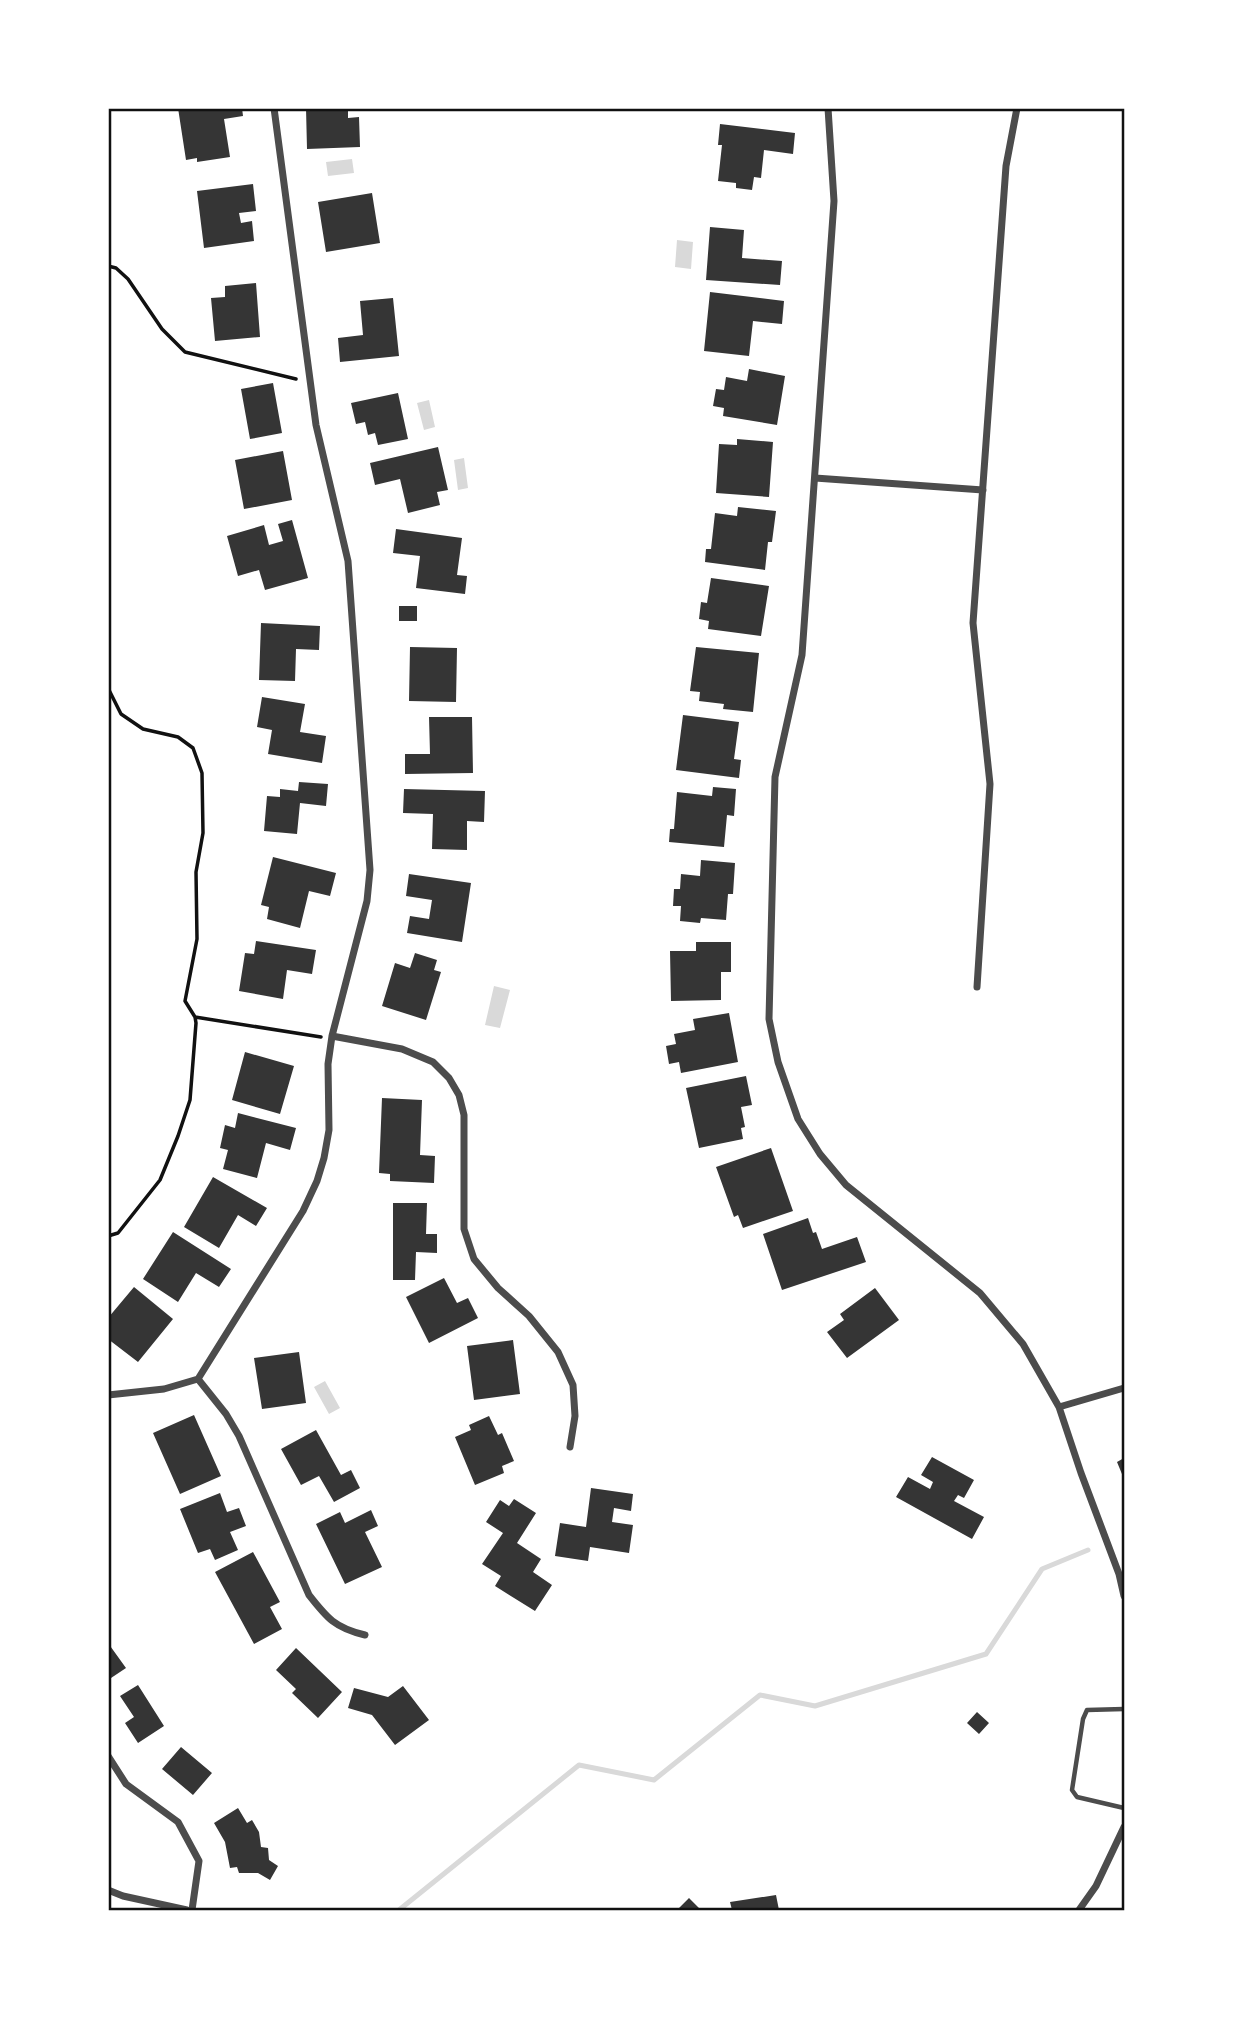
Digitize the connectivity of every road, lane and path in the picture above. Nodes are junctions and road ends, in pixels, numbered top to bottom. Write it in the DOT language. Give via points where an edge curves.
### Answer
graph roads {
  1 [pos="274,108"];
  2 [pos="828,108"];
  3 [pos="1017,108"];
  4 [pos="108,266"];
  5 [pos="296,379"];
  6 [pos="815,478"];
  7 [pos="983,490"];
  8 [pos="108,688"];
  9 [pos="977,987"];
  10 [pos="195,1017"];
  11 [pos="332,1036"];
  12 [pos="322,1037"];
  13 [pos="108,1236"];
  14 [pos="198,1379"];
  15 [pos="1125,1388"];
  16 [pos="108,1395"];
  17 [pos="1059,1407"];
  18 [pos="570,1447"];
  19 [pos="1125,1596"];
  20 [pos="365,1635"];
  21 [pos="1125,1709"];
  22 [pos="108,1756"];
  23 [pos="1125,1808"];
  24 [pos="1125,1828"];
  25 [pos="108,1890"];
  26 [pos="189,1910"];
  27 [pos="1079,1910"];
  1 -- 11 [label="street" via="316,425 348,561 370,870 367,901"];
  2 -- 6 [label="street" via="834,201"];
  3 -- 7 [label="street" via="1006,166"];
  4 -- 5 [label="path" via="128,279 162,330 184,352"];
  6 -- 7 [label="street"];
  6 -- 17 [label="street" via="802,655 775,777 769,1018 778,1062 798,1119 820,1154 846,1185 980,1293 1023,1344"];
  7 -- 9 [label="street" via="973,624 990,784"];
  8 -- 10 [label="path" via="121,714 143,729 177,737 193,748 202,773 204,832 196,872 197,939 185,1001"];
  10 -- 12 [label="path"];
  10 -- 13 [label="path" via="190,1100 160,1180 118,1233"];
  11 -- 14 [label="street" via="329,1130 317,1181"];
  11 -- 18 [label="street" via="402,1049 433,1062 449,1077 464,1115 464,1229 474,1259 558,1352 573,1385"];
  14 -- 16 [label="street" via="164,1389"];
  14 -- 20 [label="street" via="239,1436 309,1595 345,1630"];
  15 -- 17 [label="street"];
  17 -- 19 [label="street"];
  21 -- 23 [label="lane" via="1087,1710 1072,1790 1077,1797"];
  22 -- 26 [label="street" via="126,1784 178,1822 199,1861"];
  24 -- 27 [label="street"];
  25 -- 26 [label="street"];
}
